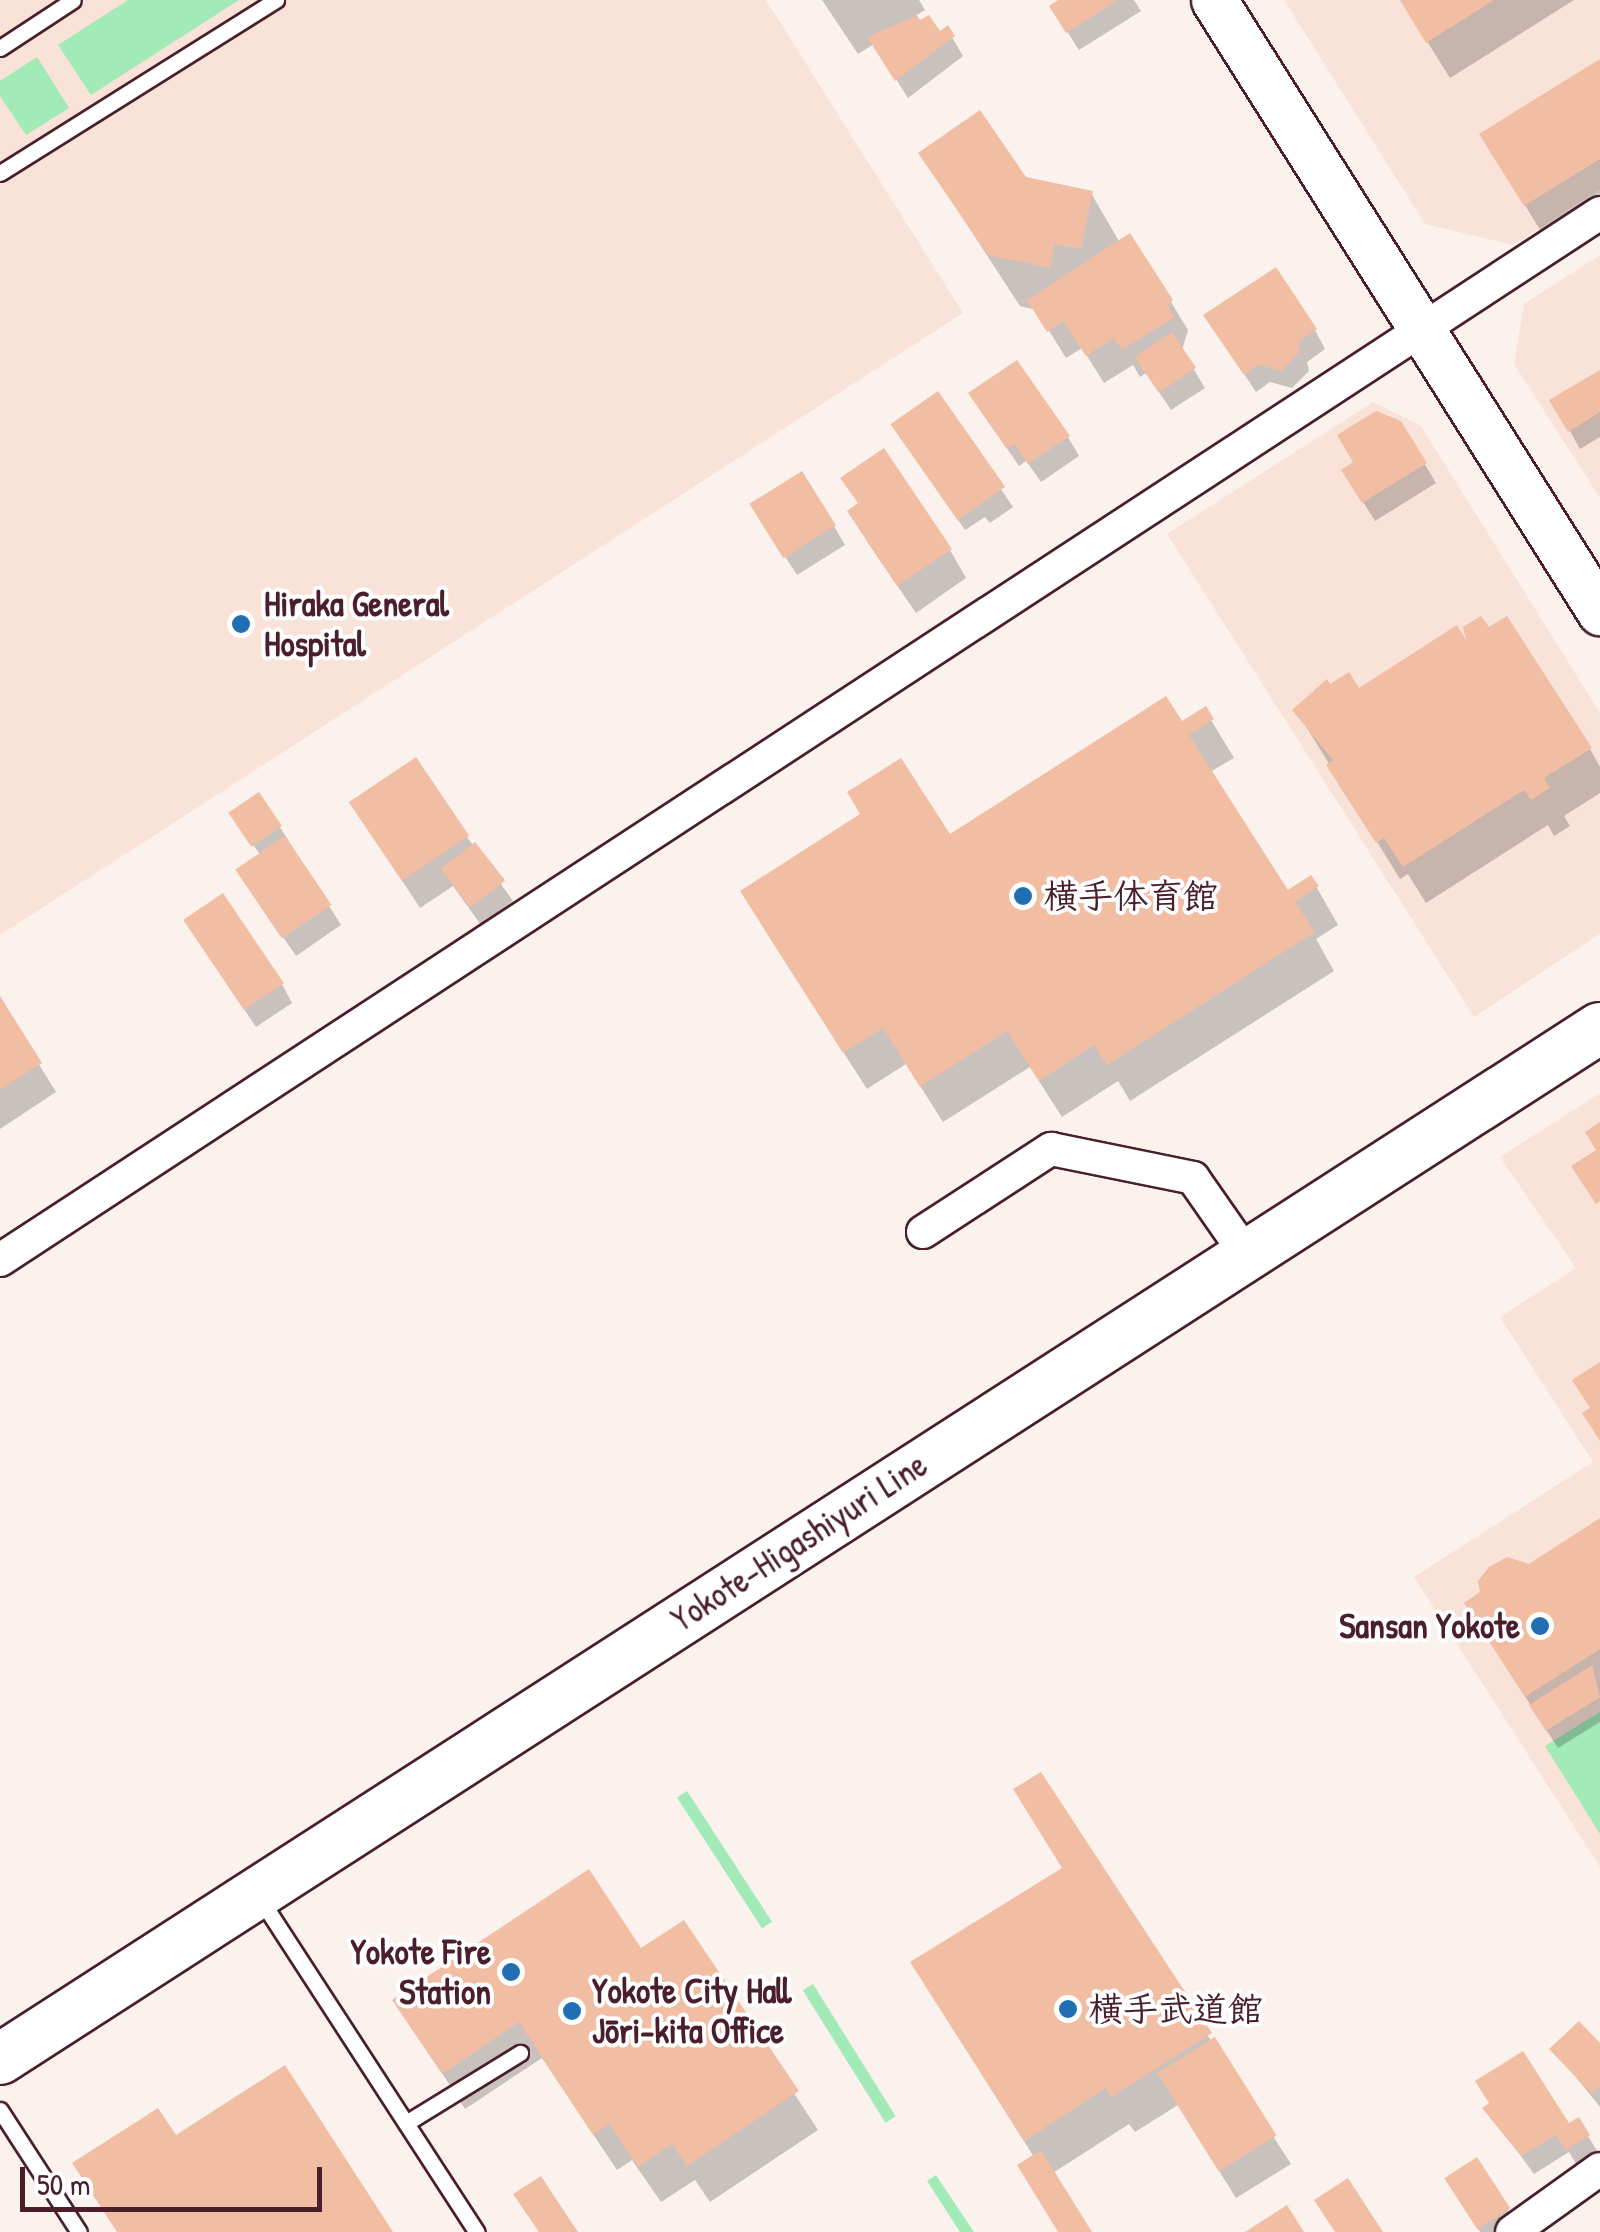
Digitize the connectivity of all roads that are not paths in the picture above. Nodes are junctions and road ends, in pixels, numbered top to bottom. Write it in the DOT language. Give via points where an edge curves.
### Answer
graph roads {
  1 [pos="72,0"];
  2 [pos="276,0"];
  3 [pos="1214,0"];
  4 [pos="0,48"];
  5 [pos="0,173"];
  6 [pos="1600,212"];
  7 [pos="1422,326"];
  8 [pos="1600,612"];
  9 [pos="1600,1028"];
  10 [pos="923,1232"];
  11 [pos="1246,1254"];
  12 [pos="0,1260"];
  13 [pos="256,1893"];
  14 [pos="520,2053"];
  15 [pos="0,2059"];
  16 [pos="0,2110"];
  17 [pos="406,2123"];
  18 [pos="1600,2169"];
  19 [pos="79,2232"];
  20 [pos="477,2232"];
  21 [pos="1512,2232"];
  1 -- 4 [label="lane"];
  2 -- 5 [label="lane"];
  3 -- 7 [label="street"];
  6 -- 7 [label="street"];
  7 -- 8 [label="street"];
  7 -- 12 [label="street"];
  9 -- 11 [label="main road, Yokote-Higashiyuri Line"];
  10 -- 11 [label="street" via="1051,1149 1192,1178"];
  11 -- 13 [label="main road, Yokote-Higashiyuri Line"];
  13 -- 15 [label="main road, Yokote-Higashiyuri Line"];
  13 -- 17 [label="lane"];
  14 -- 17 [label="lane"];
  16 -- 19 [label="lane"];
  17 -- 20 [label="lane"];
  18 -- 21 [label="street"];
}
